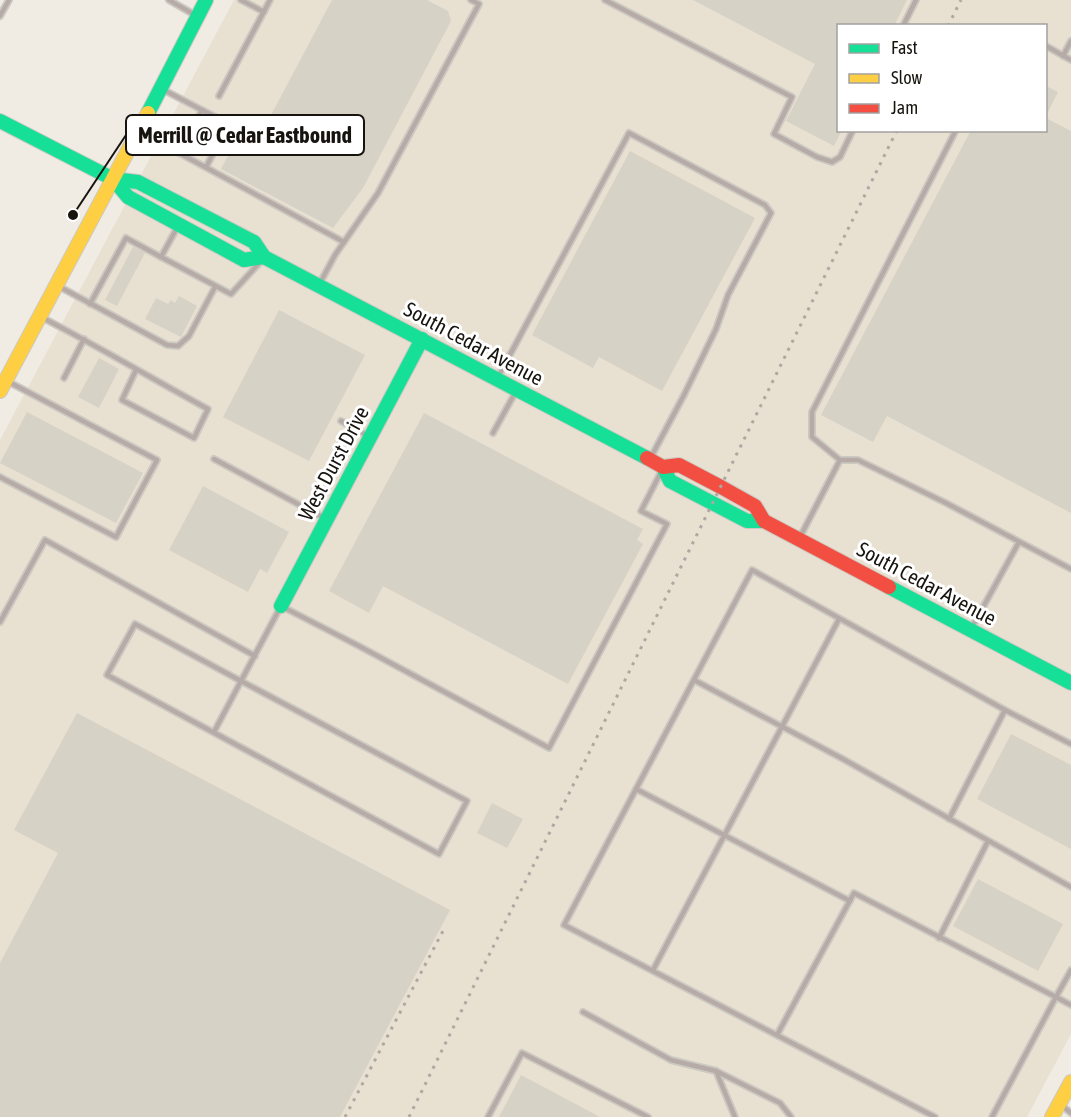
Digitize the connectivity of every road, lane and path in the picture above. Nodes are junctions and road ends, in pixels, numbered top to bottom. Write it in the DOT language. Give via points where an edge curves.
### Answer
graph roads {
  1 [pos="9,0"];
  2 [pos="169,0"];
  3 [pos="206,0"];
  4 [pos="241,0"];
  5 [pos="270,0"];
  6 [pos="471,0"];
  7 [pos="604,0"];
  8 [pos="916,0"];
  9 [pos="480,2"];
  10 [pos="264,12"];
  11 [pos="0,16"];
  12 [pos="198,16"];
  13 [pos="904,24"];
  14 [pos="1071,41"];
  15 [pos="1047,47"];
  16 [pos="1063,56"];
  17 [pos="1071,60"];
  18 [pos="161,88"];
  19 [pos="219,96"];
  20 [pos="202,110"];
  21 [pos="0,121"];
  22 [pos="852,132"];
  23 [pos="955,132"];
  24 [pos="206,167"];
  25 [pos="113,179"];
  26 [pos="179,224"];
  27 [pos="344,242"];
  28 [pos="162,257"];
  29 [pos="264,257"];
  30 [pos="319,285"];
  31 [pos="57,286"];
  32 [pos="216,287"];
  33 [pos="90,304"];
  34 [pos="41,316"];
  35 [pos="84,339"];
  36 [pos="422,339"];
  37 [pos="136,370"];
  38 [pos="64,378"];
  39 [pos="497,379"];
  40 [pos="3,386"];
  41 [pos="516,389"];
  42 [pos="341,421"];
  43 [pos="493,433"];
  44 [pos="370,437"];
  45 [pos="214,459"];
  46 [pos="650,460"];
  47 [pos="840,460"];
  48 [pos="663,467"];
  49 [pos="0,477"];
  50 [pos="326,520"];
  51 [pos="798,539"];
  52 [pos="1018,542"];
  53 [pos="1071,569"];
  54 [pos="281,606"];
  55 [pos="839,618"];
  56 [pos="0,622"];
  57 [pos="971,630"];
  58 [pos="255,656"];
  59 [pos="694,680"];
  60 [pos="242,681"];
  61 [pos="1071,683"];
  62 [pos="1005,710"];
  63 [pos="781,726"];
  64 [pos="214,732"];
  65 [pos="1071,744"];
  66 [pos="636,789"];
  67 [pos="949,819"];
  68 [pos="723,835"];
  69 [pos="988,841"];
  70 [pos="1071,887"];
  71 [pos="850,901"];
  72 [pos="939,938"];
  73 [pos="653,970"];
  74 [pos="1071,970"];
  75 [pos="1056,997"];
  76 [pos="1071,1005"];
  77 [pos="583,1012"];
  78 [pos="777,1035"];
  79 [pos="716,1071"];
  80 [pos="1071,1082"];
  81 [pos="1059,1104"];
  82 [pos="1071,1113"];
  83 [pos="488,1117"];
  84 [pos="648,1117"];
  85 [pos="735,1117"];
  86 [pos="791,1117"];
  87 [pos="935,1117"];
  88 [pos="992,1117"];
  89 [pos="1052,1117"];
  1 -- 11 [label="lane"];
  2 -- 12 [label="lane"];
  3 -- 12 [label="main road"];
  4 -- 10 [label="lane"];
  5 -- 10 [label="lane"];
  6 -- 9 [label="lane"];
  7 -- 22 [label="lane" via="792,97 774,134 809,153 832,162 840,157"];
  8 -- 13 [label="lane"];
  9 -- 27 [label="lane" via="378,193"];
  10 -- 19 [label="lane"];
  12 -- 18 [label="main road"];
  14 -- 16 [label="lane"];
  15 -- 16 [label="lane"];
  16 -- 17 [label="lane"];
  18 -- 20 [label="lane"];
  18 -- 25 [label="main road"];
  20 -- 24 [label="lane" via="179,153"];
  20 -- 24 [label="lane" via="229,124"];
  21 -- 25 [label="main road, South Cedar Avenue"];
  23 -- 47 [label="lane" via="812,412 812,437"];
  24 -- 27 [label="lane"];
  25 -- 26 [label="main road, South Cedar Avenue" via="128,197"];
  25 -- 29 [label="main road, South Cedar Avenue" via="138,183 254,242"];
  25 -- 31 [label="main road"];
  26 -- 28 [label="lane"];
  26 -- 29 [label="main road, South Cedar Avenue" via="244,260"];
  27 -- 30 [label="lane"];
  28 -- 32 [label="lane"];
  28 -- 33 [label="lane" via="126,238"];
  29 -- 30 [label="main road, South Cedar Avenue"];
  29 -- 32 [label="lane" via="231,294"];
  30 -- 36 [label="main road, South Cedar Avenue"];
  31 -- 33 [label="lane"];
  31 -- 34 [label="main road"];
  32 -- 33 [label="lane" via="189,336 178,346 167,345"];
  34 -- 35 [label="lane"];
  34 -- 40 [label="main road"];
  35 -- 37 [label="lane"];
  35 -- 38 [label="lane"];
  36 -- 39 [label="main road, South Cedar Avenue"];
  36 -- 44 [label="main road, West Durst Drive"];
  37 -- 37 [label="lane" via="208,409 194,438 122,400"];
  39 -- 41 [label="main road, South Cedar Avenue"];
  39 -- 46 [label="lane" via="629,134 765,205 771,213"];
  40 -- 49 [label="lane" via="157,460 116,537"];
  41 -- 43 [label="lane"];
  41 -- 46 [label="main road, South Cedar Avenue"];
  42 -- 44 [label="lane"];
  44 -- 50 [label="main road, West Durst Drive"];
  45 -- 50 [label="lane"];
  46 -- 48 [label="main road, South Cedar Avenue"];
  47 -- 51 [label="lane"];
  47 -- 52 [label="lane" via="858,460"];
  48 -- 51 [label="main road, South Cedar Avenue" via="670,481 747,521 764,521"];
  48 -- 54 [label="lane" via="641,511 667,524 549,748"];
  50 -- 54 [label="main road, West Durst Drive"];
  51 -- 57 [label="main road, South Cedar Avenue"];
  52 -- 53 [label="lane"];
  52 -- 57 [label="lane"];
  54 -- 58 [label="lane"];
  55 -- 59 [label="lane" via="752,570"];
  55 -- 62 [label="lane"];
  55 -- 63 [label="lane"];
  56 -- 58 [label="lane" via="45,540"];
  57 -- 61 [label="main road, South Cedar Avenue"];
  58 -- 60 [label="lane"];
  59 -- 63 [label="lane"];
  59 -- 66 [label="lane"];
  60 -- 64 [label="lane"];
  60 -- 64 [label="lane" via="135,624 108,675"];
  60 -- 64 [label="lane" via="467,801 439,854"];
  62 -- 65 [label="lane"];
  62 -- 67 [label="lane"];
  63 -- 67 [label="lane"];
  63 -- 68 [label="lane"];
  66 -- 68 [label="lane"];
  66 -- 73 [label="lane" via="564,925"];
  67 -- 69 [label="lane"];
  68 -- 71 [label="lane"];
  68 -- 73 [label="lane"];
  69 -- 70 [label="lane"];
  69 -- 72 [label="lane"];
  71 -- 72 [label="lane" via="854,893"];
  71 -- 78 [label="lane"];
  72 -- 75 [label="lane"];
  73 -- 78 [label="lane"];
  74 -- 75 [label="lane"];
  75 -- 76 [label="lane"];
  75 -- 88 [label="lane"];
  77 -- 79 [label="lane" via="671,1060"];
  78 -- 87 [label="lane"];
  79 -- 85 [label="lane"];
  79 -- 86 [label="lane" via="780,1103"];
  80 -- 81 [label="main road"];
  81 -- 82 [label="lane"];
  81 -- 89 [label="main road"];
  83 -- 84 [label="lane" via="522,1053"];
}
